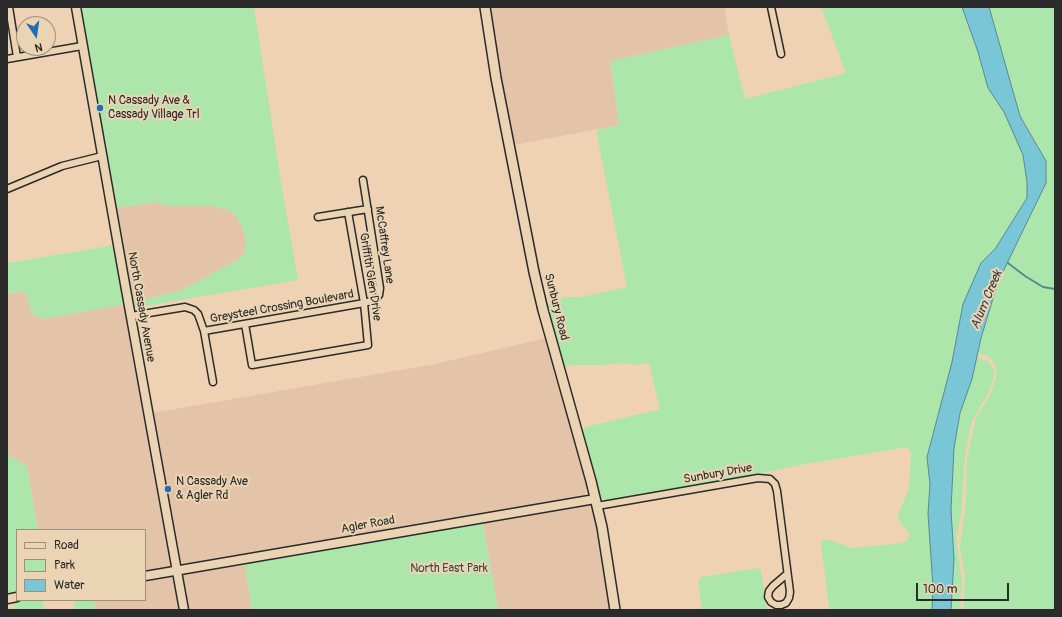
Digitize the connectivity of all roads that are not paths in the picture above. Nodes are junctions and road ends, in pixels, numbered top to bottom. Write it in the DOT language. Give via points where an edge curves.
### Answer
graph roads {
  1 [pos="9,7"];
  2 [pos="76,7"];
  3 [pos="485,7"];
  4 [pos="770,7"];
  5 [pos="82,46"];
  6 [pos="781,54"];
  7 [pos="17,57"];
  8 [pos="7,59"];
  9 [pos="102,156"];
  10 [pos="363,180"];
  11 [pos="7,190"];
  12 [pos="368,209"];
  13 [pos="348,212"];
  14 [pos="318,218"];
  15 [pos="364,303"];
  16 [pos="131,316"];
  17 [pos="245,324"];
  18 [pos="204,331"];
  19 [pos="213,382"];
  20 [pos="596,503"];
  21 [pos="176,570"];
  22 [pos="787,574"];
  23 [pos="146,576"];
  24 [pos="184,610"];
  25 [pos="615,610"];
  1 -- 7 [label="street"];
  2 -- 5 [label="main road, North Cassady Avenue"];
  3 -- 20 [label="main road, Sunbury Road" via="534,272"];
  4 -- 6 [label="street"];
  5 -- 7 [label="street"];
  5 -- 9 [label="main road, North Cassady Avenue"];
  7 -- 8 [label="street"];
  9 -- 11 [label="street" via="62,166"];
  9 -- 16 [label="main road, North Cassady Avenue"];
  10 -- 12 [label="street, McCaffrey Lane"];
  12 -- 13 [label="street"];
  12 -- 15 [label="street, McCaffrey Lane" via="380,288 375,300"];
  13 -- 14 [label="street"];
  13 -- 15 [label="street, Griffith Glen Drive"];
  15 -- 17 [label="street, Greysteel Crossing Boulevard"];
  15 -- 17 [label="street, Griffith Glen Drive" via="368,345 252,365"];
  16 -- 18 [label="street" via="185,307 198,314"];
  16 -- 21 [label="main road, North Cassady Avenue"];
  17 -- 18 [label="street, Greysteel Crossing Boulevard"];
  18 -- 19 [label="street"];
  20 -- 21 [label="main road, Agler Road"];
  20 -- 22 [label="street, Sunbury Drive" via="758,478 770,479 777,491"];
  20 -- 25 [label="main road, Sunbury Road"];
  21 -- 23 [label="main road, Agler Road"];
  21 -- 24 [label="main road, North Cassady Avenue"];
  22 -- 22 [label="street, Sunbury Drive" via="789,598 786,603 776,605 768,597 769,591"];
}
